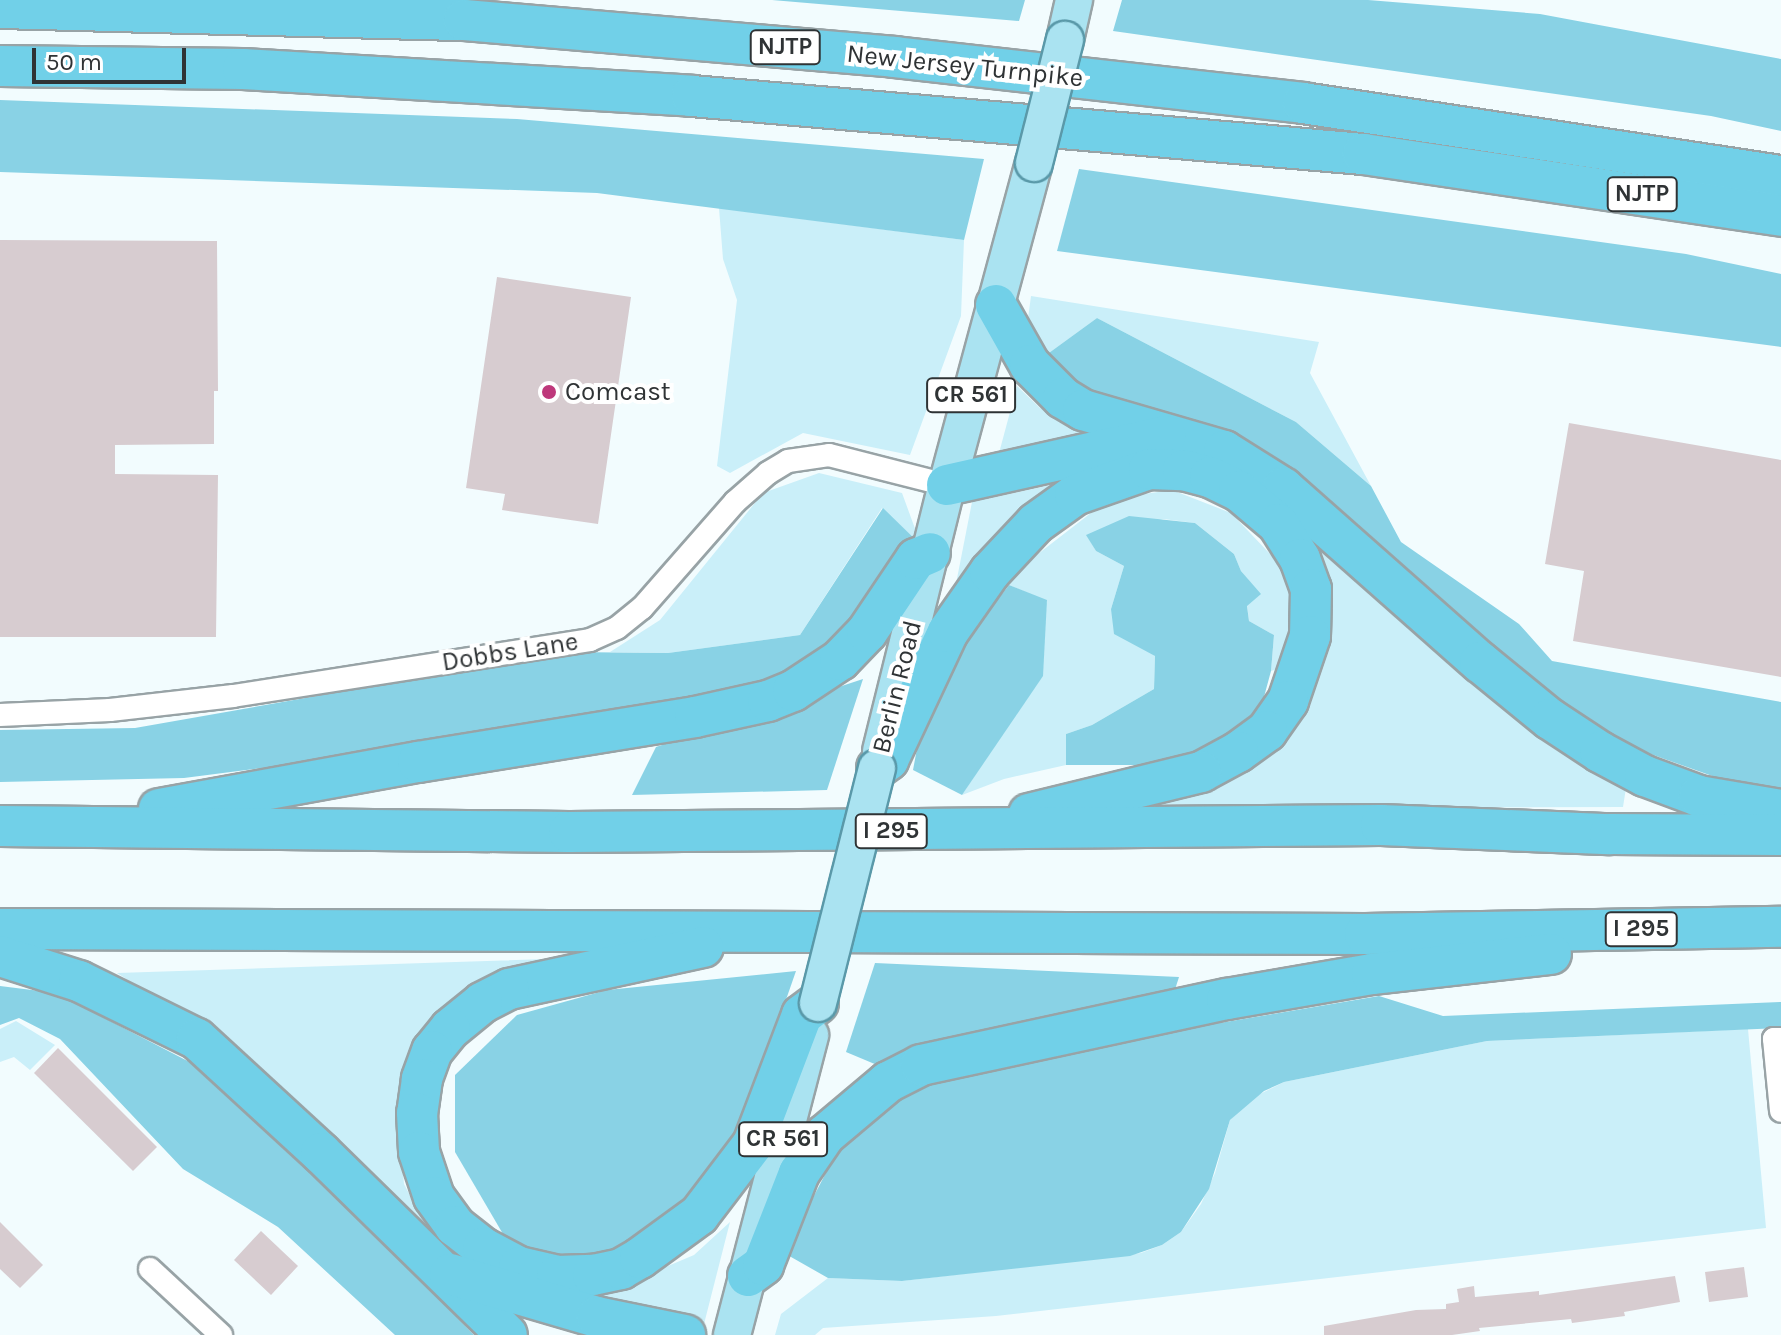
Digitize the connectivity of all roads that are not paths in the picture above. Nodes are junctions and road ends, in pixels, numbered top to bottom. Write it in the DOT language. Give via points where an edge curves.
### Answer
graph roads {
  1 [pos="1074,0"];
  2 [pos="0,8"];
  3 [pos="0,66"];
  4 [pos="1781,176"];
  5 [pos="1781,216"];
  6 [pos="996,305"];
  7 [pos="1170,435"];
  8 [pos="947,485"];
  9 [pos="930,553"];
  10 [pos="0,715"];
  11 [pos="877,768"];
  12 [pos="1781,810"];
  13 [pos="0,826"];
  14 [pos="67,826"];
  15 [pos="962,831"];
  16 [pos="1781,835"];
  17 [pos="1781,928"];
  18 [pos="0,929"];
  19 [pos="775,930"];
  20 [pos="0,956"];
  21 [pos="818,1003"];
  22 [pos="1778,1039"];
  23 [pos="1781,1111"];
  24 [pos="150,1269"];
  25 [pos="442,1272"];
  26 [pos="748,1276"];
  27 [pos="221,1335"];
  28 [pos="507,1335"];
  29 [pos="685,1335"];
  30 [pos="732,1335"];
  1 -- 6 [label="main road, Berlin Road / CR 561, bridge"];
  2 -- 4 [label="highway, New Jersey Turnpike / NJTP" via="464,20 879,56 1303,103"];
  3 -- 5 [label="highway, New Jersey Turnpike / NJTP" via="304,72 692,96 1363,154"];
  6 -- 7 [label="highway" via="1030,365 1063,398 1083,410"];
  6 -- 8 [label="main road, Berlin Road / CR 561"];
  7 -- 8 [label="highway"];
  7 -- 12 [label="highway" via="1224,451 1283,488 1480,662 1600,752 1699,796"];
  8 -- 9 [label="main road, Berlin Road / CR 561"];
  8 -- 10 [label="street, Dobbs Lane" via="829,455 788,461 735,502 642,608 590,640 233,696"];
  9 -- 11 [label="main road, Berlin Road / CR 561"];
  9 -- 14 [label="highway" via="916,559 867,632 840,660 768,701"];
  11 -- 15 [label="highway" via="888,760 948,632 990,572 1036,523 1075,495 1149,469 1183,470 1239,491 1278,524 1311,589 1310,636 1288,701 1267,731 1201,772"];
  11 -- 21 [label="main road, Berlin Road / CR 561, bridge"];
  13 -- 14 [label="highway, I 295"];
  14 -- 15 [label="highway, I 295"];
  15 -- 16 [label="highway, I 295" via="1381,825"];
  17 -- 19 [label="highway, I 295" via="1365,934"];
  17 -- 26 [label="highway" via="1372,974 1227,999 921,1065 888,1082 825,1135 799,1173 763,1265"];
  18 -- 19 [label="highway, I 295"];
  19 -- 21 [label="highway" via="553,976 482,1003 432,1051 422,1079 419,1152 434,1197 455,1226 519,1267 557,1276 621,1269 699,1215 753,1144 802,1015"];
  20 -- 25 [label="highway" via="79,981 197,1039"];
  21 -- 26 [label="main road, Berlin Road / CR 561"];
  22 -- 23 [label="street"];
  24 -- 27 [label="street"];
  25 -- 28 [label="highway"];
  25 -- 29 [label="highway" via="586,1314"];
  26 -- 30 [label="main road, Berlin Road / CR 561"];
}
